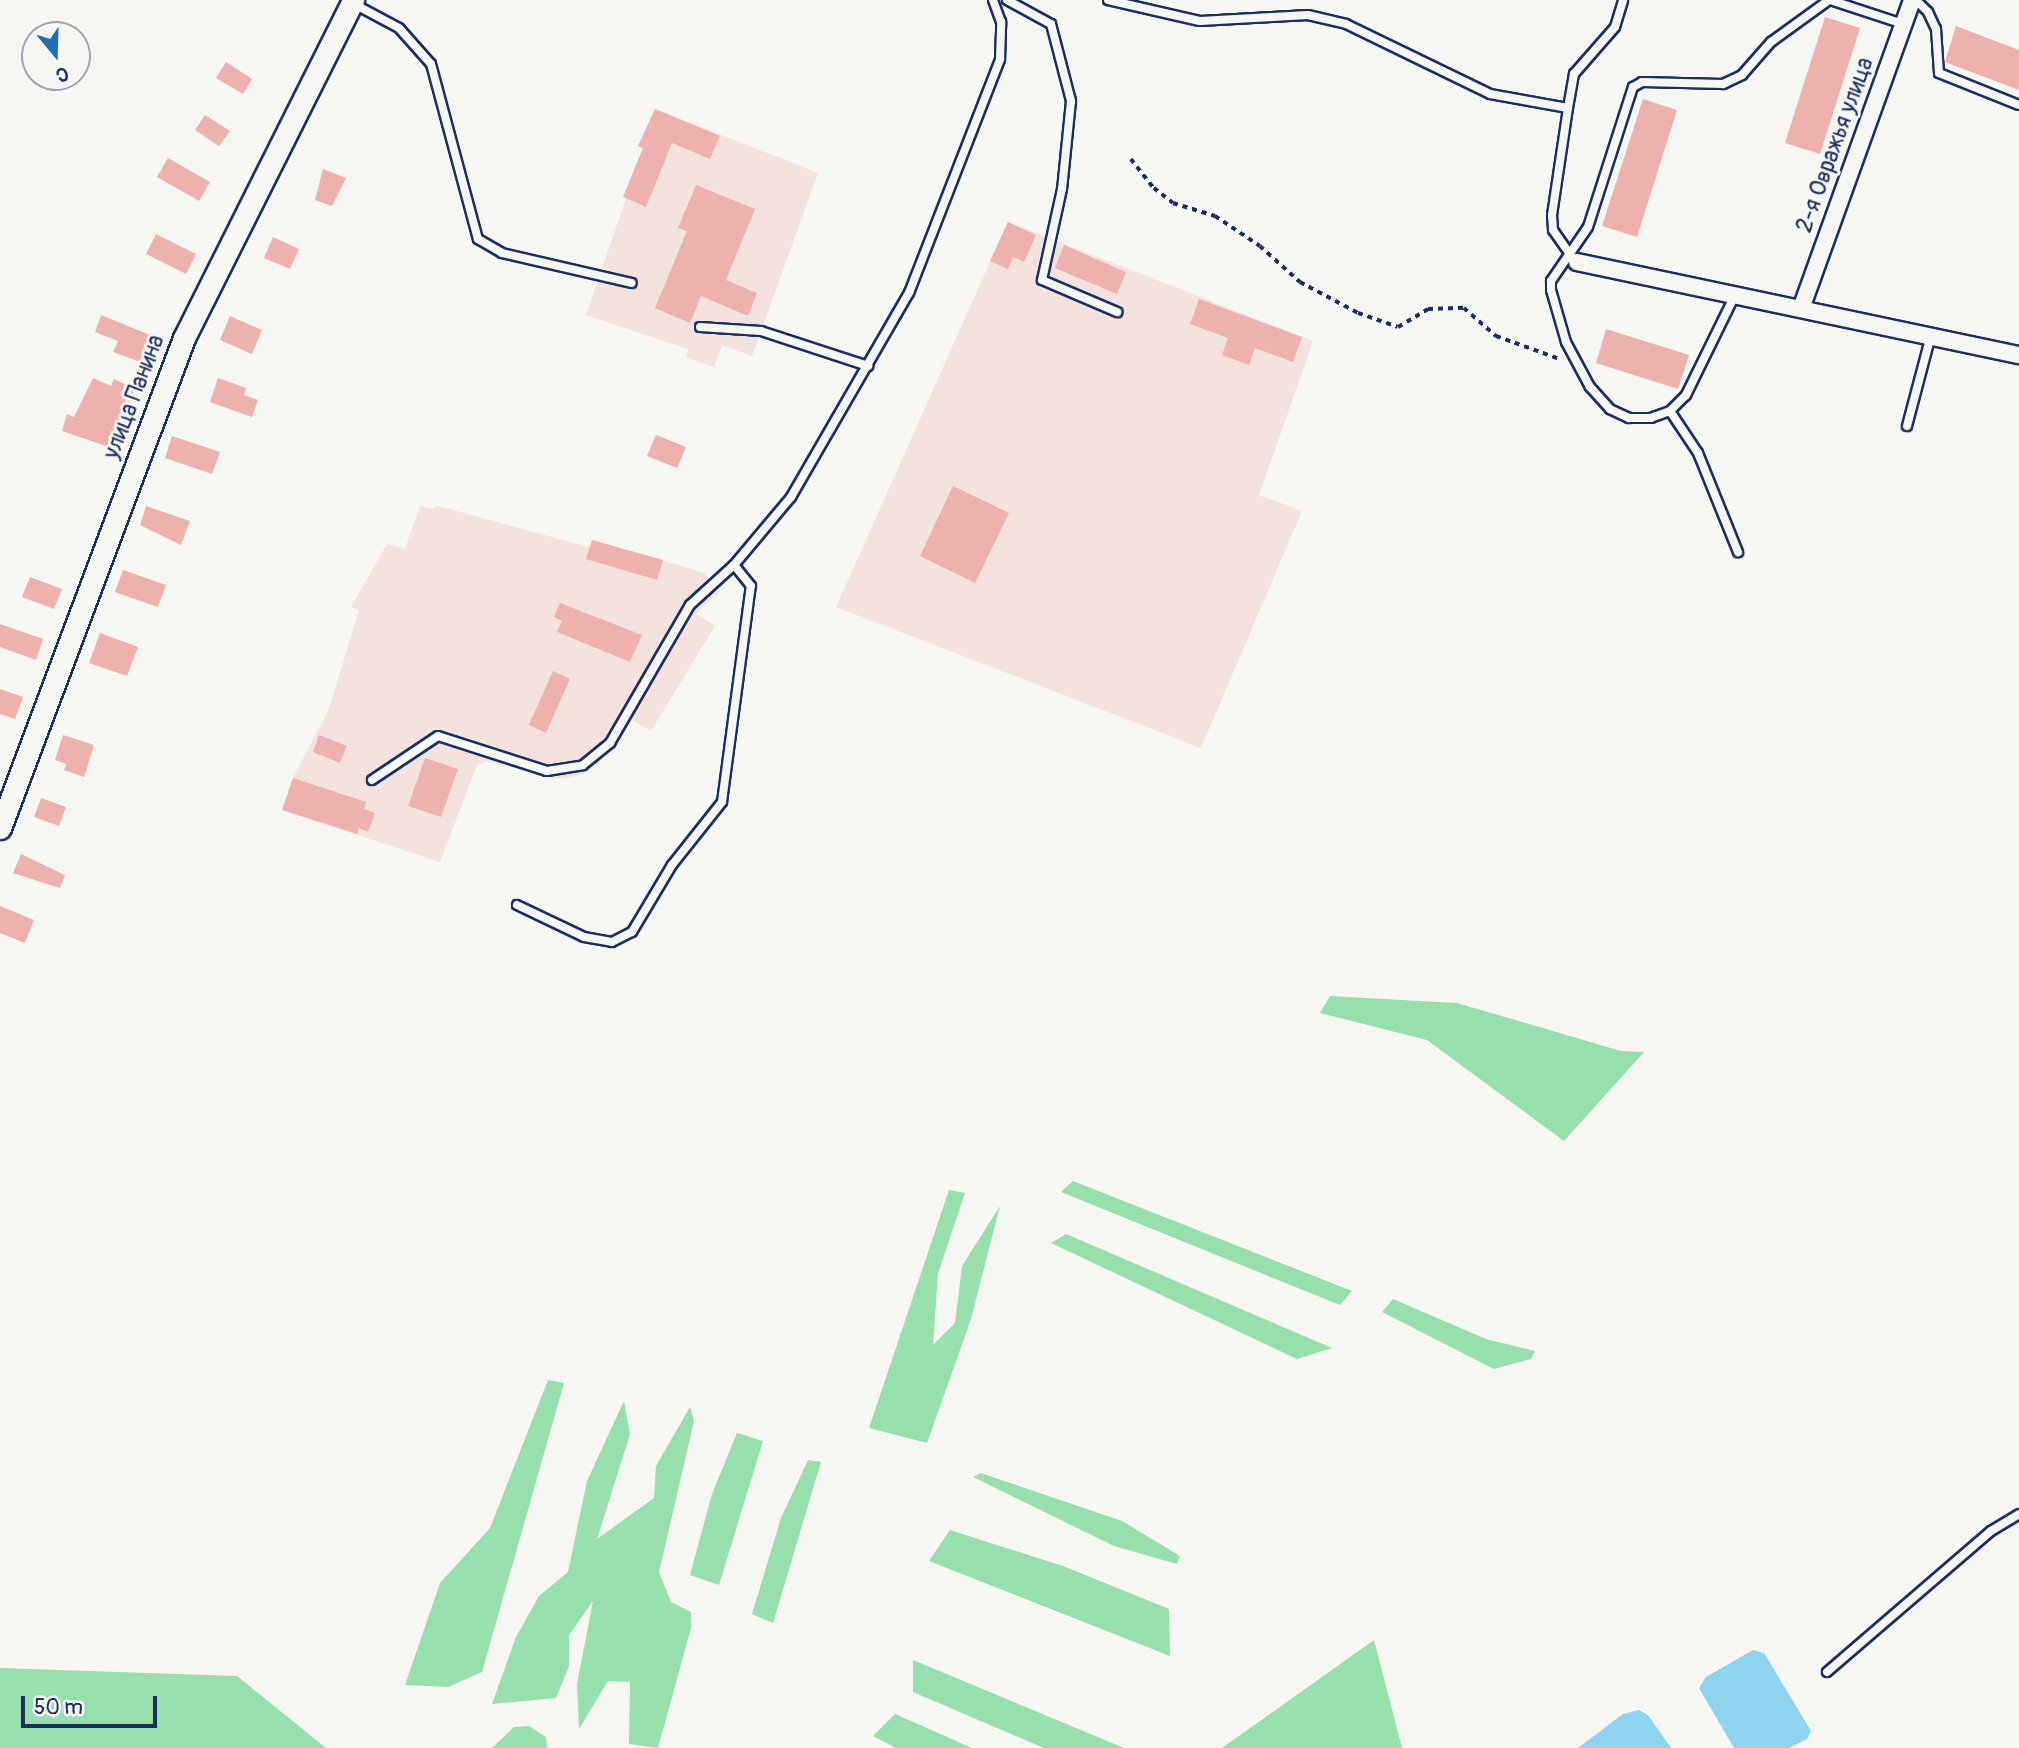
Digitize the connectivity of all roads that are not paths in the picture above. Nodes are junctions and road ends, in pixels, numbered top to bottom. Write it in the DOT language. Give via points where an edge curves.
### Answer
graph roads {
  1 [pos="993,0"];
  2 [pos="1007,0"];
  3 [pos="1108,0"];
  4 [pos="1623,0"];
  5 [pos="1829,0"];
  6 [pos="1914,0"];
  7 [pos="352,1"];
  8 [pos="1903,24"];
  9 [pos="2019,105"];
  10 [pos="1568,108"];
  11 [pos="1574,260"];
  12 [pos="632,283"];
  13 [pos="1736,293"];
  14 [pos="1802,306"];
  15 [pos="1117,312"];
  16 [pos="700,327"];
  17 [pos="1931,335"];
  18 [pos="2019,355"];
  19 [pos="869,366"];
  20 [pos="1670,411"];
  21 [pos="1907,426"];
  22 [pos="1738,552"];
  23 [pos="734,565"];
  24 [pos="372,780"];
  25 [pos="0,828"];
  26 [pos="517,905"];
  27 [pos="2019,1514"];
  28 [pos="1827,1672"];
  1 -- 19 [label="lane" via="1001,22 1000,59 909,293"];
  2 -- 15 [label="lane" via="1051,24 1071,101 1062,189 1042,280"];
  3 -- 10 [label="lane" via="1200,20 1308,15 1346,24 1490,93"];
  4 -- 10 [label="lane" via="1615,27 1574,74"];
  5 -- 8 [label="lane"];
  5 -- 11 [label="lane" via="1771,42 1742,75 1723,84 1642,82 1633,87"];
  6 -- 8 [label="street, 2-я Овражья улица"];
  6 -- 9 [label="lane" via="1928,12 1936,29 1939,74"];
  7 -- 12 [label="lane" via="399,27 431,64 478,239 502,253"];
  7 -- 25 [label="street, улица Панина" via="184,338"];
  8 -- 14 [label="street, 2-я Овражья улица"];
  10 -- 11 [label="lane" via="1552,215 1553,230"];
  11 -- 13 [label="street"];
  11 -- 20 [label="lane" via="1551,281 1551,290 1590,387 1620,414 1651,418"];
  13 -- 14 [label="street"];
  13 -- 20 [label="lane" via="1686,395"];
  14 -- 17 [label="street"];
  16 -- 19 [label="lane" via="761,331"];
  17 -- 18 [label="street"];
  17 -- 21 [label="lane"];
  19 -- 23 [label="lane" via="791,497"];
  20 -- 22 [label="lane" via="1698,453"];
  23 -- 24 [label="lane" via="690,605 622,724 596,757 562,771 547,771 438,736"];
  23 -- 26 [label="lane" via="751,586 722,802 672,865 632,932 612,942 584,937"];
  27 -- 28 [label="lane" via="1991,1531"];
}
